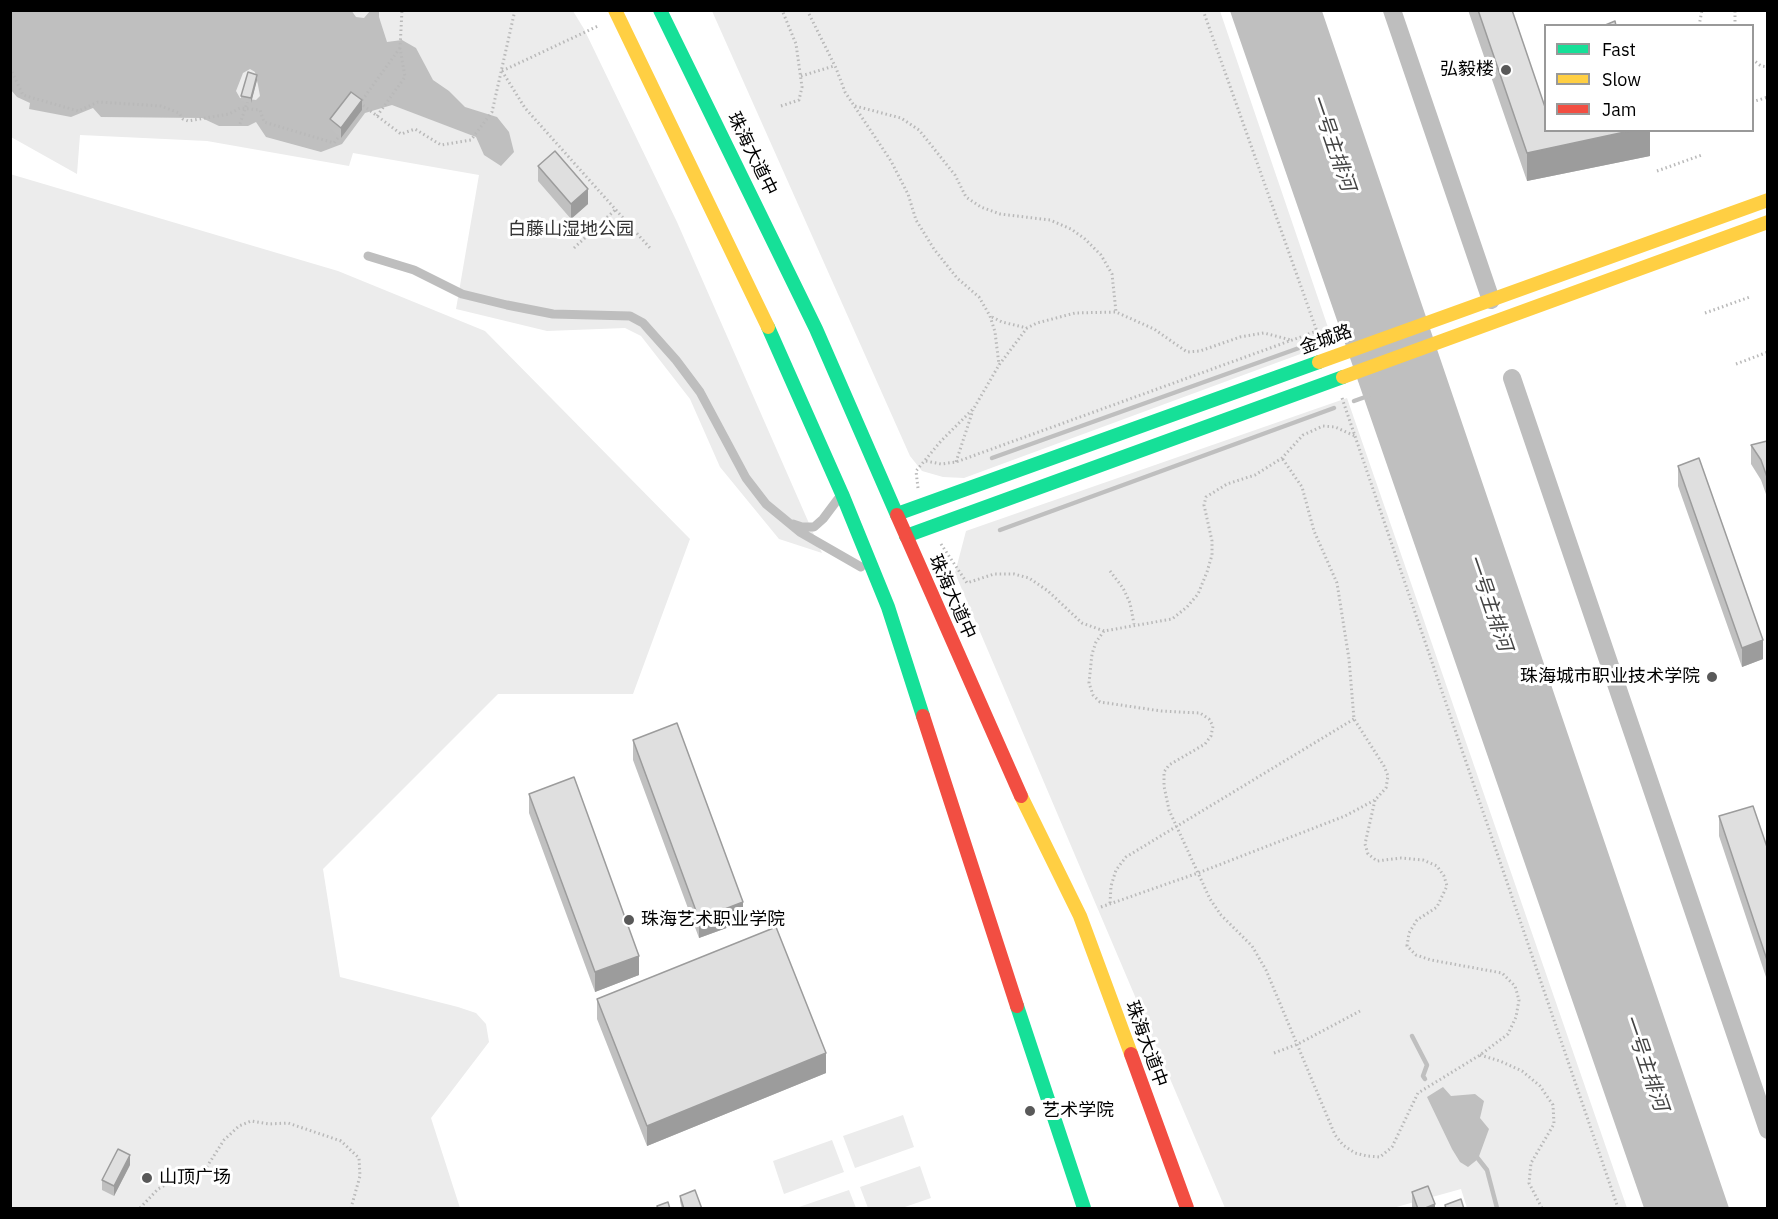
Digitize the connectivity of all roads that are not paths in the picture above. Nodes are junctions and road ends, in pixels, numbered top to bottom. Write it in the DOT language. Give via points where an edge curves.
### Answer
graph roads {
  1 [pos="660,10"];
  2 [pos="1392,10"];
  3 [pos="615,12"];
  4 [pos="680,22"];
  5 [pos="696,80"];
  6 [pos="1767,200"];
  7 [pos="1767,222"];
  8 [pos="368,256"];
  9 [pos="1491,300"];
  10 [pos="1472,306"];
  11 [pos="1479,327"];
  12 [pos="1512,378"];
  13 [pos="842,494"];
  14 [pos="897,514"];
  15 [pos="788,522"];
  16 [pos="906,536"];
  17 [pos="876,576"];
  18 [pos="1767,1130"];
  19 [pos="1084,1209"];
  20 [pos="1186,1209"];
  1 -- 5 [label="main road, 珠海大道中"];
  2 -- 9 [label="street"];
  3 -- 13 [label="main road" via="778,350"];
  4 -- 5 [label="main road"];
  5 -- 14 [label="main road, 珠海大道中" via="816,329"];
  6 -- 9 [label="main road, 金城路"];
  7 -- 11 [label="main road"];
  8 -- 15 [label="lane" via="414,270 462,294 507,305 553,314 630,316 643,323 700,392 746,478 766,504"];
  9 -- 10 [label="main road, 金城路"];
  10 -- 11 [label="main road"];
  10 -- 14 [label="main road, 金城路"];
  11 -- 16 [label="main road"];
  12 -- 18 [label="street"];
  13 -- 15 [label="lane" via="814,527"];
  13 -- 17 [label="main road"];
  14 -- 16 [label="main road, 珠海大道中"];
  15 -- 17 [label="lane"];
  16 -- 20 [label="main road, 珠海大道中" via="1010,774 1080,916"];
  17 -- 19 [label="main road"];
}
